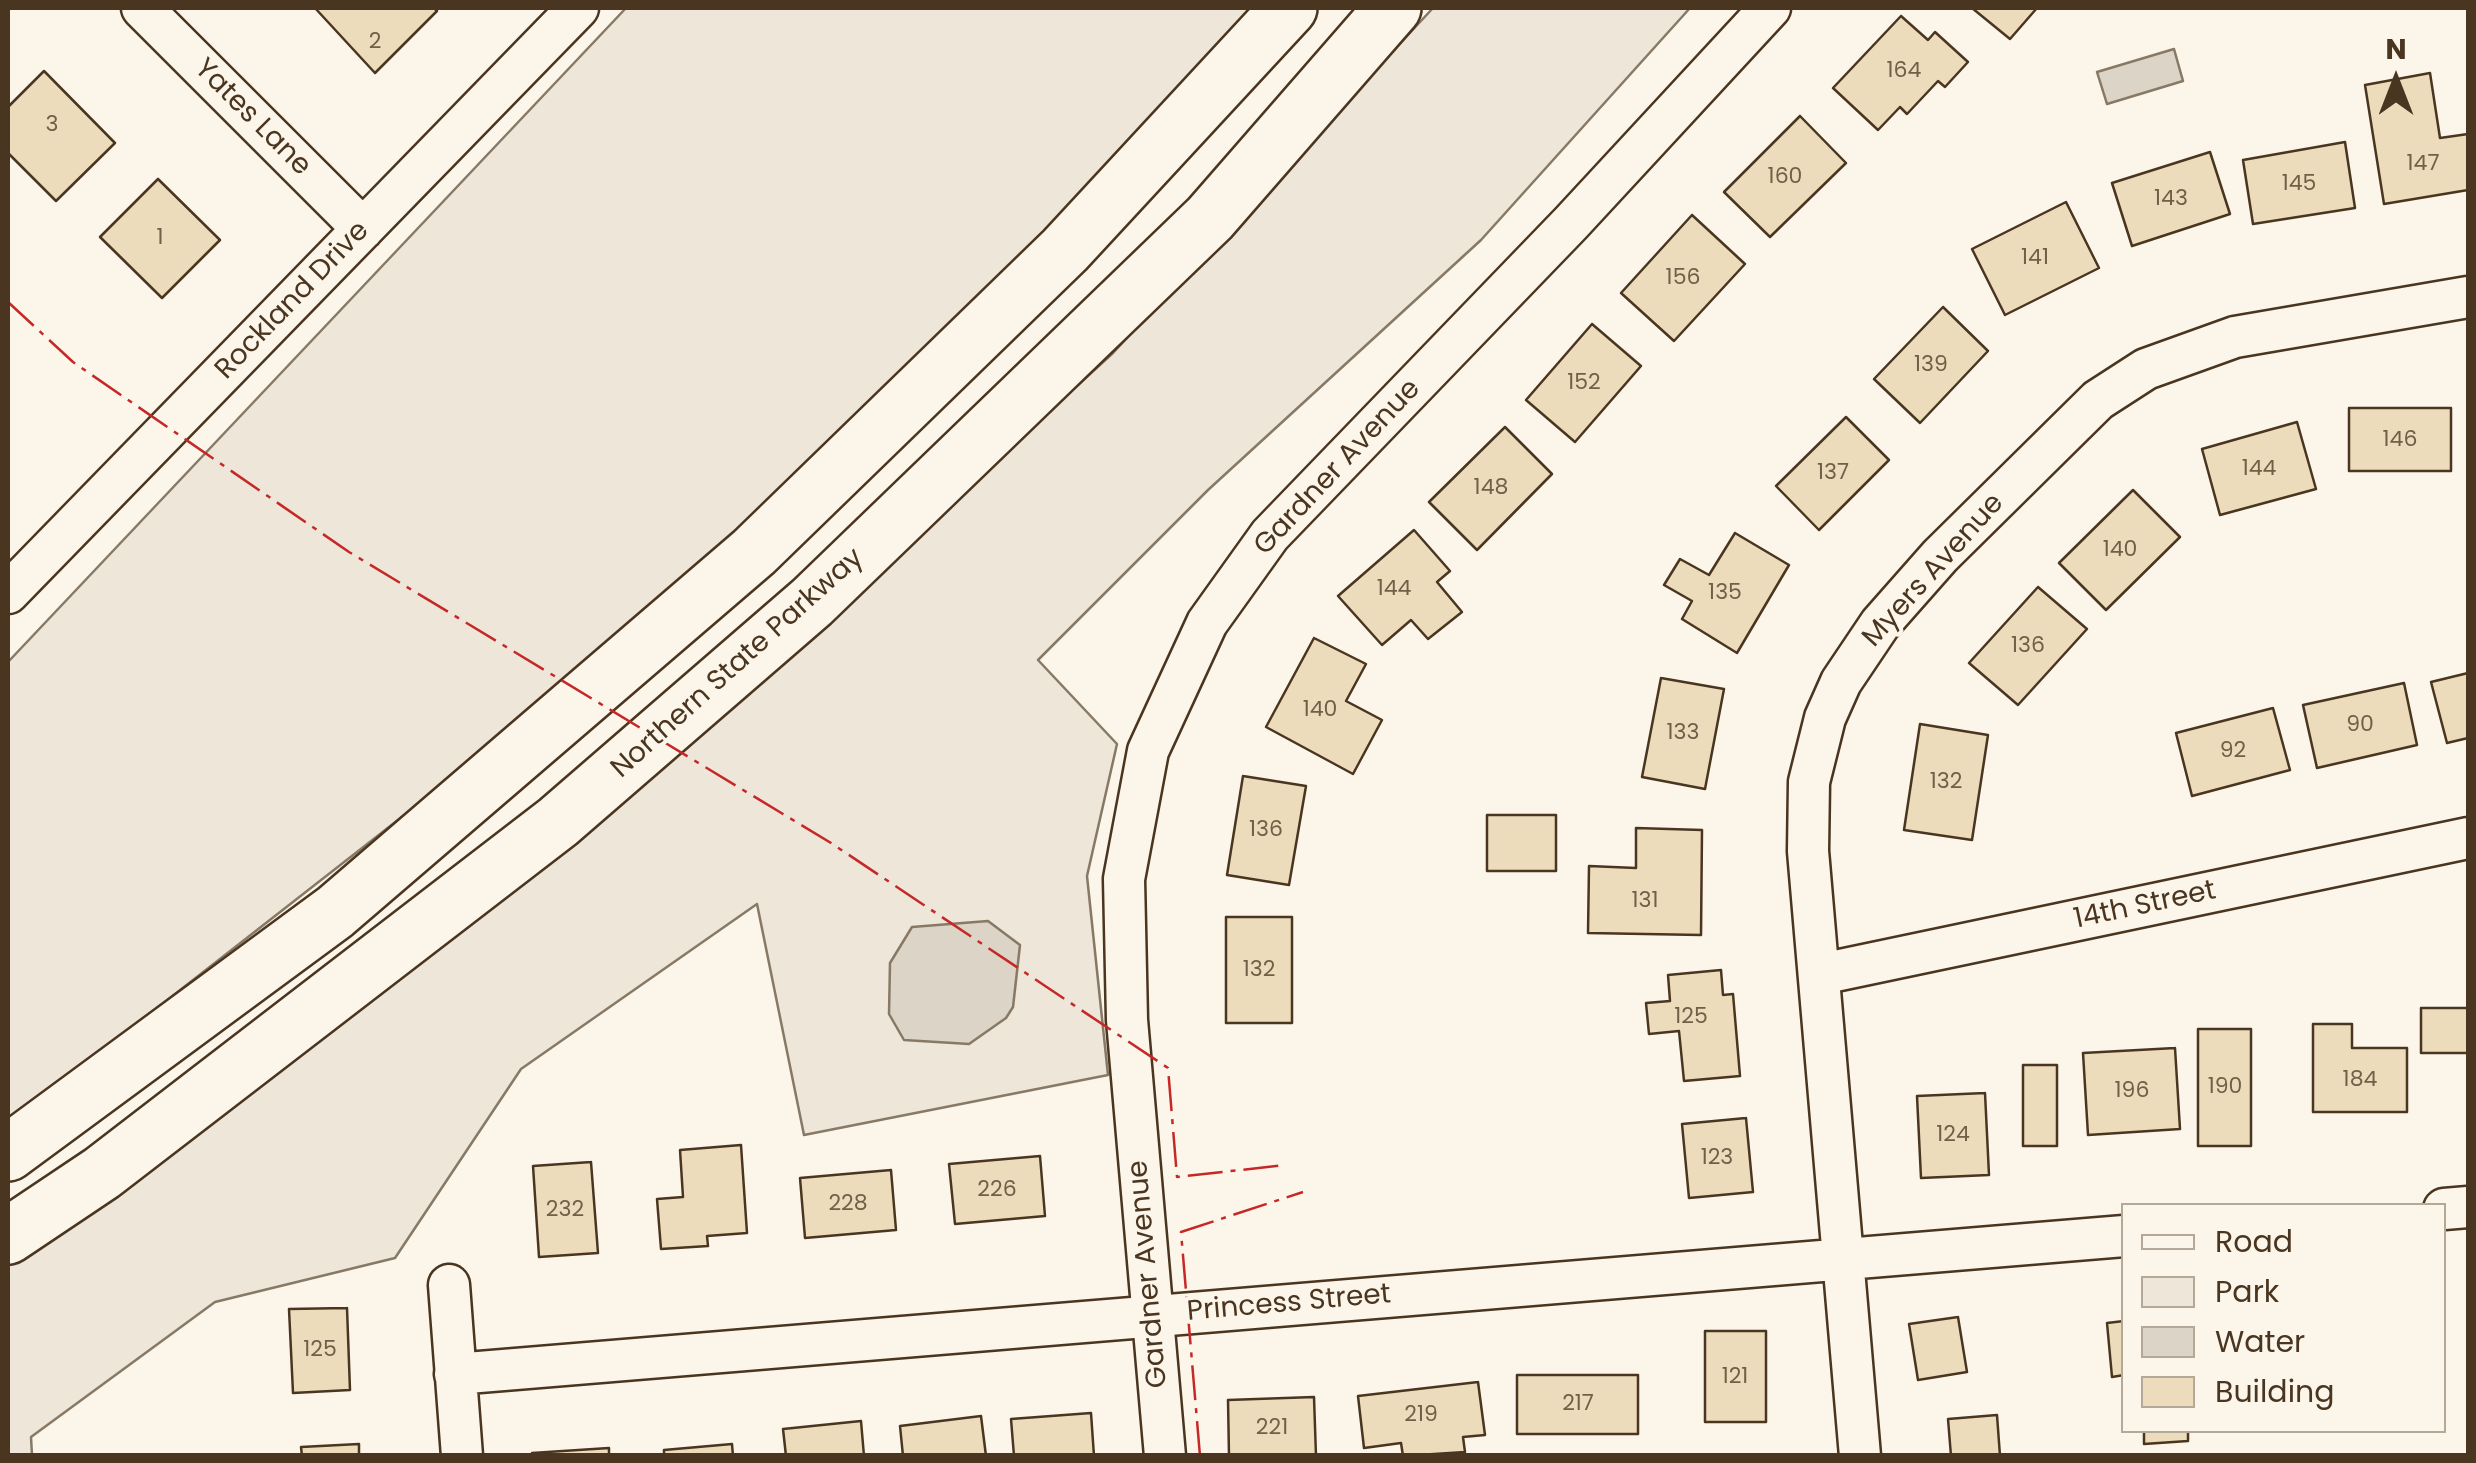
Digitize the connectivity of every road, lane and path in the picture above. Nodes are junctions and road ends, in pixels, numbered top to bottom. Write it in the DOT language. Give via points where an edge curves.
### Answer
graph roads {
  1 [pos="142,8"];
  2 [pos="578,8"];
  3 [pos="1289,8"];
  4 [pos="1393,8"];
  5 [pos="1770,8"];
  6 [pos="363,229"];
  7 [pos="2468,298"];
  8 [pos="8,594"];
  9 [pos="2468,838"];
  10 [pos="1821,974"];
  11 [pos="8,1154"];
  12 [pos="8,1236"];
  13 [pos="2121,1236"];
  14 [pos="1844,1259"];
  15 [pos="449,1285"];
  16 [pos="1153,1314"];
  17 [pos="455,1374"];
  18 [pos="462,1456"];
  19 [pos="1164,1456"];
  20 [pos="1860,1456"];
  1 -- 6 [label="street, Yates Lane"];
  2 -- 6 [label="street, Rockland Drive"];
  3 -- 11 [label="highway" via="1065,250 754,552 335,912"];
  4 -- 12 [label="highway, Northern State Parkway" via="1210,218 812,602 558,822 102,1173"];
  5 -- 16 [label="street, Gardner Avenue" via="1270,535 1207,623 1148,751 1124,879 1127,1020"];
  6 -- 8 [label="street, Rockland Drive"];
  7 -- 10 [label="street, Myers Avenue" via="2234,337 2146,369 2098,400 1940,556 1880,624 1825,718 1809,782 1808,851"];
  9 -- 10 [label="street, 14th Street"];
  10 -- 14 [label="street, Myers Avenue"];
  13 -- 14 [label="street, Princess Street"];
  14 -- 16 [label="street, Princess Street"];
  14 -- 20 [label="street, Myers Avenue"];
  15 -- 17 [label="street"];
  16 -- 17 [label="street, Princess Street"];
  16 -- 19 [label="street, Gardner Avenue"];
  17 -- 18 [label="street"];
}
